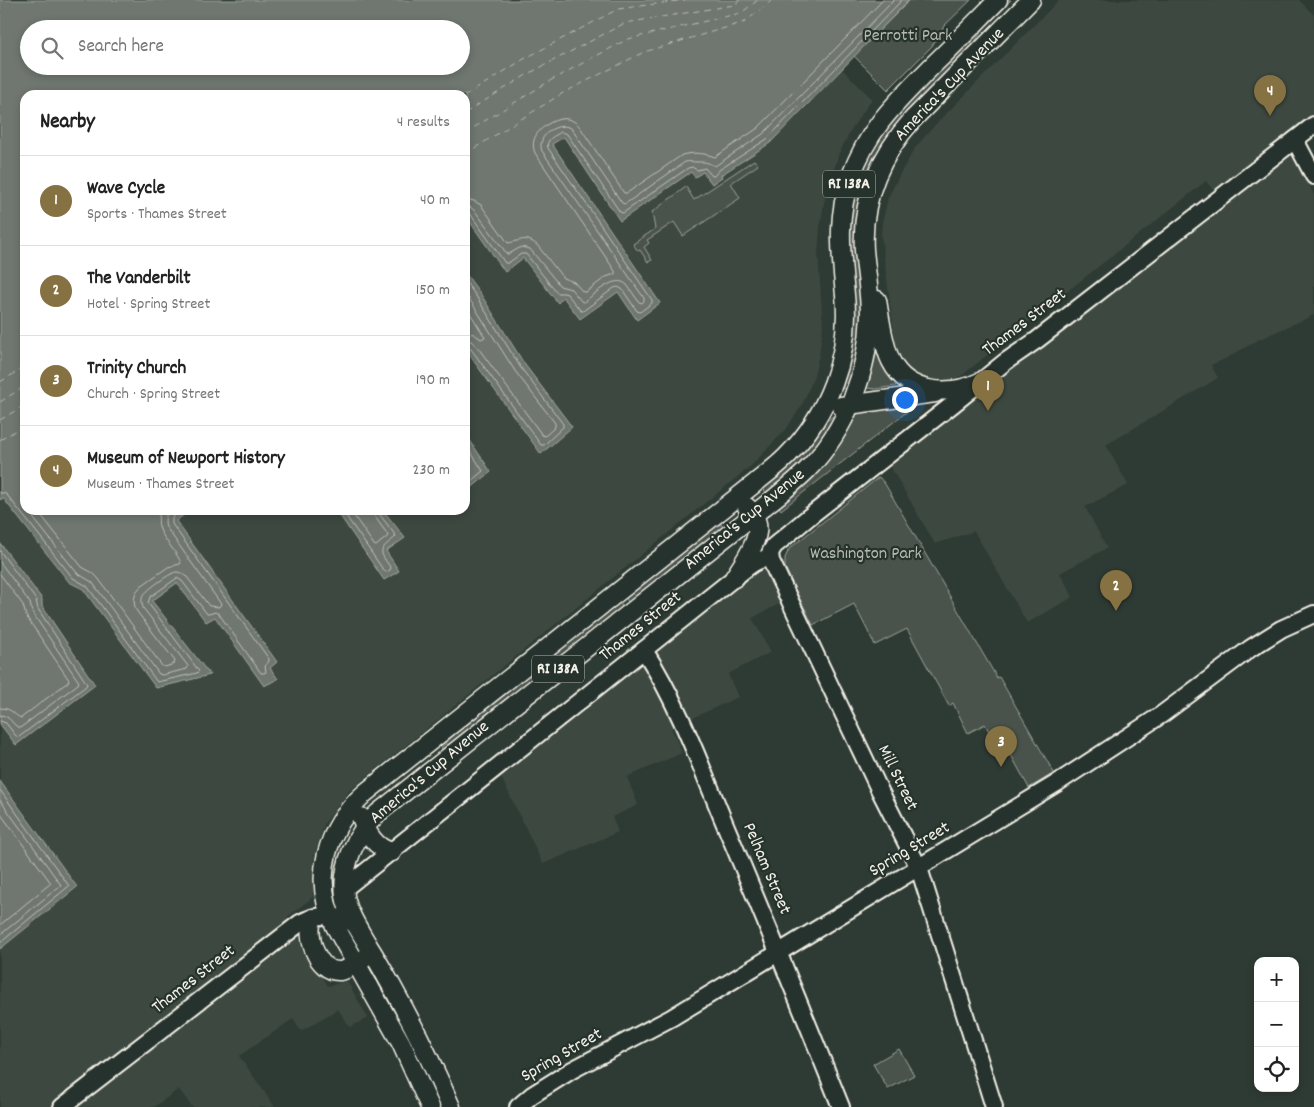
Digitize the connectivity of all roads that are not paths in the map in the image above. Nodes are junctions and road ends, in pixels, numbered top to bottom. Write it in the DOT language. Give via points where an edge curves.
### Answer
graph roads {
  1 [pos="998,0"];
  2 [pos="1032,0"];
  3 [pos="1313,129"];
  4 [pos="1295,140"];
  5 [pos="1314,176"];
  6 [pos="864,238"];
  7 [pos="980,382"];
  8 [pos="945,391"];
  9 [pos="851,404"];
  10 [pos="817,418"];
  11 [pos="739,496"];
  12 [pos="754,515"];
  13 [pos="770,560"];
  14 [pos="734,578"];
  15 [pos="1314,614"];
  16 [pos="644,650"];
  17 [pos="361,797"];
  18 [pos="365,827"];
  19 [pos="392,852"];
  20 [pos="920,868"];
  21 [pos="344,889"];
  22 [pos="330,916"];
  23 [pos="313,918"];
  24 [pos="358,928"];
  25 [pos="780,953"];
  26 [pos="373,954"];
  27 [pos="356,963"];
  28 [pos="62,1107"];
  29 [pos="430,1107"];
  30 [pos="451,1107"];
  31 [pos="518,1107"];
  32 [pos="841,1107"];
  33 [pos="994,1107"];
  1 -- 10 [label="main road, America's Cup Avenue / RI 138A" via="887,113 867,139 860,155 849,184 841,227 846,317 842,353 830,394"];
  2 -- 6 [label="main road, America's Cup Avenue / RI 138A" via="899,135 874,180 866,211"];
  3 -- 4 [label="street, Thames Street"];
  4 -- 5 [label="street"];
  4 -- 7 [label="street, Thames Street"];
  6 -- 8 [label="main road" via="892,364 915,385"];
  6 -- 9 [label="main road, America's Cup Avenue / RI 138A" via="869,336"];
  7 -- 8 [label="main road"];
  7 -- 13 [label="street, Thames Street" via="776,544"];
  8 -- 9 [label="main road"];
  9 -- 10 [label="main road" via="832,409"];
  9 -- 12 [label="main road, America's Cup Avenue / RI 138A" via="815,462"];
  10 -- 11 [label="main road, America's Cup Avenue / RI 138A" via="786,457"];
  11 -- 12 [label="main road"];
  11 -- 17 [label="main road, America's Cup Avenue / RI 138A"];
  12 -- 14 [label="main road" via="758,526 756,539"];
  12 -- 18 [label="main road, America's Cup Avenue / RI 138A" via="424,776"];
  13 -- 14 [label="street, Thames Street" via="759,560"];
  13 -- 20 [label="street, Mill Street"];
  14 -- 16 [label="street, Thames Street"];
  15 -- 20 [label="street, Spring Street" via="1251,648 1161,715"];
  16 -- 19 [label="street, Thames Street"];
  16 -- 25 [label="street, Pelham Street" via="690,740"];
  17 -- 18 [label="main road" via="360,812"];
  17 -- 22 [label="main road, America's Cup Avenue / RI 138A" via="339,825 327,855 324,894"];
  18 -- 19 [label="main road" via="379,846"];
  18 -- 21 [label="main road, America's Cup Avenue / RI 138A" via="349,858"];
  19 -- 21 [label="street, Thames Street"];
  20 -- 25 [label="street, Spring Street"];
  20 -- 33 [label="street, Mill Street"];
  21 -- 24 [label="main road, America's Cup Avenue / RI 138A" via="348,908"];
  22 -- 23 [label="street, Thames Street"];
  22 -- 24 [label="street, Thames Street" via="344,919"];
  22 -- 27 [label="main road, RI 138A"];
  23 -- 27 [label="main road" via="311,941 324,964 339,971"];
  23 -- 28 [label="street, Thames Street" via="296,926"];
  24 -- 26 [label="main road, RI 138A"];
  25 -- 31 [label="street, Spring Street" via="671,1018 572,1070"];
  25 -- 32 [label="street, Pelham Street"];
  26 -- 27 [label="main road"];
  26 -- 30 [label="main road, RI 138A"];
  27 -- 29 [label="main road, RI 138A" via="401,1043"];
}
